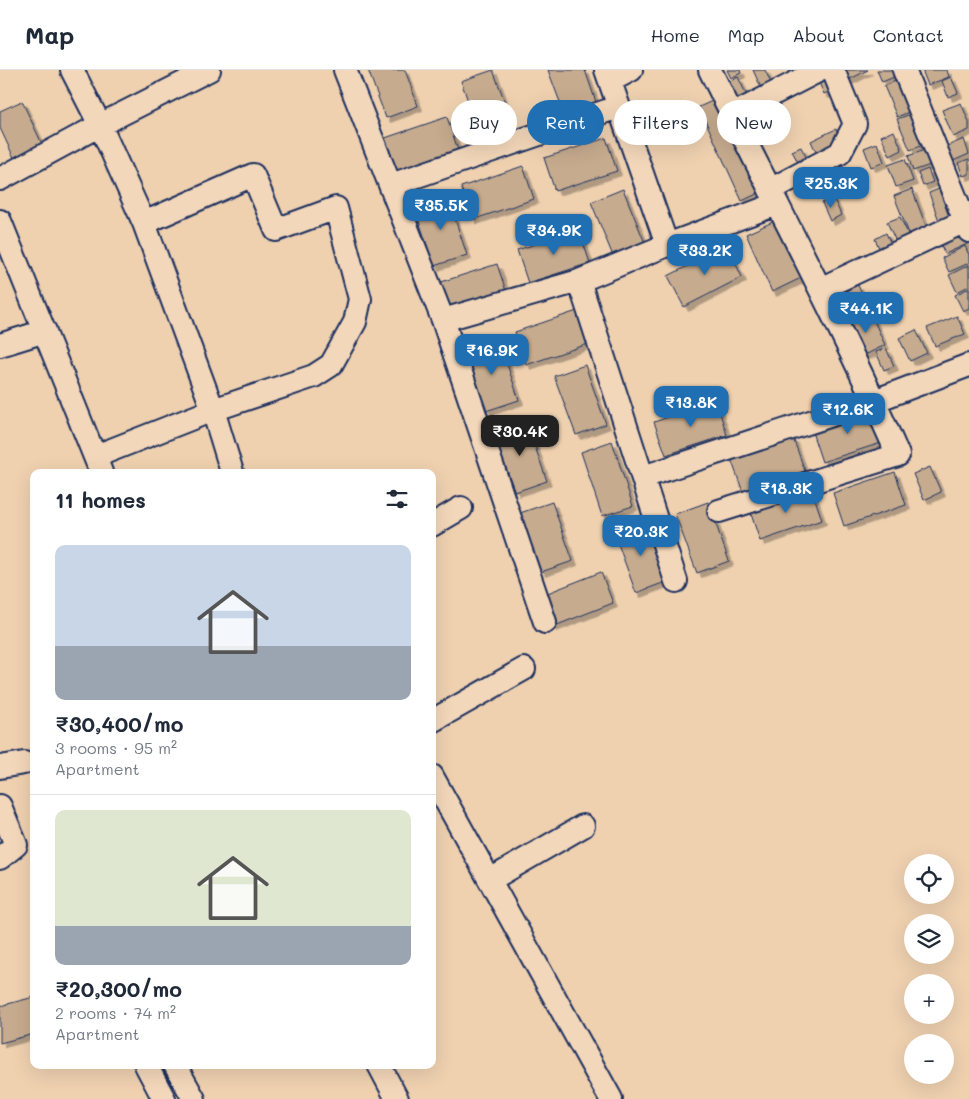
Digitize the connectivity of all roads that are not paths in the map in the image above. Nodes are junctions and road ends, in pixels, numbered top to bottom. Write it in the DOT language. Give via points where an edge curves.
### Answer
graph roads {
  1 [pos="72,70"];
  2 [pos="209,70"];
  3 [pos="345,70"];
  4 [pos="631,70"];
  5 [pos="710,70"];
  6 [pos="820,70"];
  7 [pos="833,70"];
  8 [pos="904,70"];
  9 [pos="608,76"];
  10 [pos="616,100"];
  11 [pos="725,100"];
  12 [pos="761,100"];
  13 [pos="614,109"];
  14 [pos="100,125"];
  15 [pos="631,145"];
  16 [pos="747,145"];
  17 [pos="0,179"];
  18 [pos="391,185"];
  19 [pos="774,197"];
  20 [pos="0,221"];
  21 [pos="144,222"];
  22 [pos="967,226"];
  23 [pos="667,245"];
  24 [pos="579,281"];
  25 [pos="820,290"];
  26 [pos="443,320"];
  27 [pos="45,331"];
  28 [pos="0,345"];
  29 [pos="969,365"];
  30 [pos="874,401"];
  31 [pos="213,410"];
  32 [pos="98,464"];
  33 [pos="231,469"];
  34 [pos="643,477"];
  35 [pos="461,508"];
  36 [pos="719,511"];
  37 [pos="436,523"];
  38 [pos="676,581"];
  39 [pos="545,622"];
  40 [pos="524,669"];
  41 [pos="436,720"];
  42 [pos="24,763"];
  43 [pos="0,766"];
  44 [pos="436,783"];
  45 [pos="0,806"];
  46 [pos="583,826"];
  47 [pos="0,858"];
  48 [pos="490,880"];
  49 [pos="148,1069"];
  50 [pos="177,1069"];
  51 [pos="381,1069"];
  52 [pos="164,1099"];
  53 [pos="194,1099"];
  54 [pos="397,1099"];
  55 [pos="611,1099"];
  1 -- 14 [label="street"];
  2 -- 14 [label="street"];
  3 -- 18 [label="street"];
  4 -- 9 [label="street"];
  5 -- 11 [label="street"];
  6 -- 12 [label="street"];
  7 -- 19 [label="street" via="855,124 840,153"];
  8 -- 22 [label="street"];
  9 -- 10 [label="street"];
  13 -- 18 [label="street"];
  14 -- 17 [label="street"];
  14 -- 21 [label="street"];
  15 -- 23 [label="street"];
  16 -- 19 [label="street"];
  18 -- 26 [label="street"];
  19 -- 23 [label="street"];
  19 -- 25 [label="street"];
  20 -- 27 [label="street"];
  21 -- 31 [label="street"];
  21 -- 31 [label="street" via="253,175 276,230 336,208 360,299 355,322 331,365 314,376"];
  22 -- 25 [label="street"];
  23 -- 24 [label="street"];
  24 -- 26 [label="street"];
  24 -- 34 [label="street"];
  25 -- 30 [label="street"];
  26 -- 39 [label="street"];
  27 -- 28 [label="street"];
  27 -- 32 [label="street"];
  29 -- 30 [label="street"];
  30 -- 34 [label="street"];
  30 -- 36 [label="street" via="898,455"];
  31 -- 32 [label="street"];
  31 -- 33 [label="street"];
  34 -- 38 [label="street"];
  35 -- 37 [label="street"];
  40 -- 41 [label="street"];
  42 -- 43 [label="street"];
  44 -- 48 [label="street"];
  45 -- 47 [label="street" via="16,844"];
  46 -- 48 [label="street"];
  48 -- 55 [label="street"];
  49 -- 52 [label="street"];
  50 -- 53 [label="street"];
  51 -- 54 [label="street"];
}
